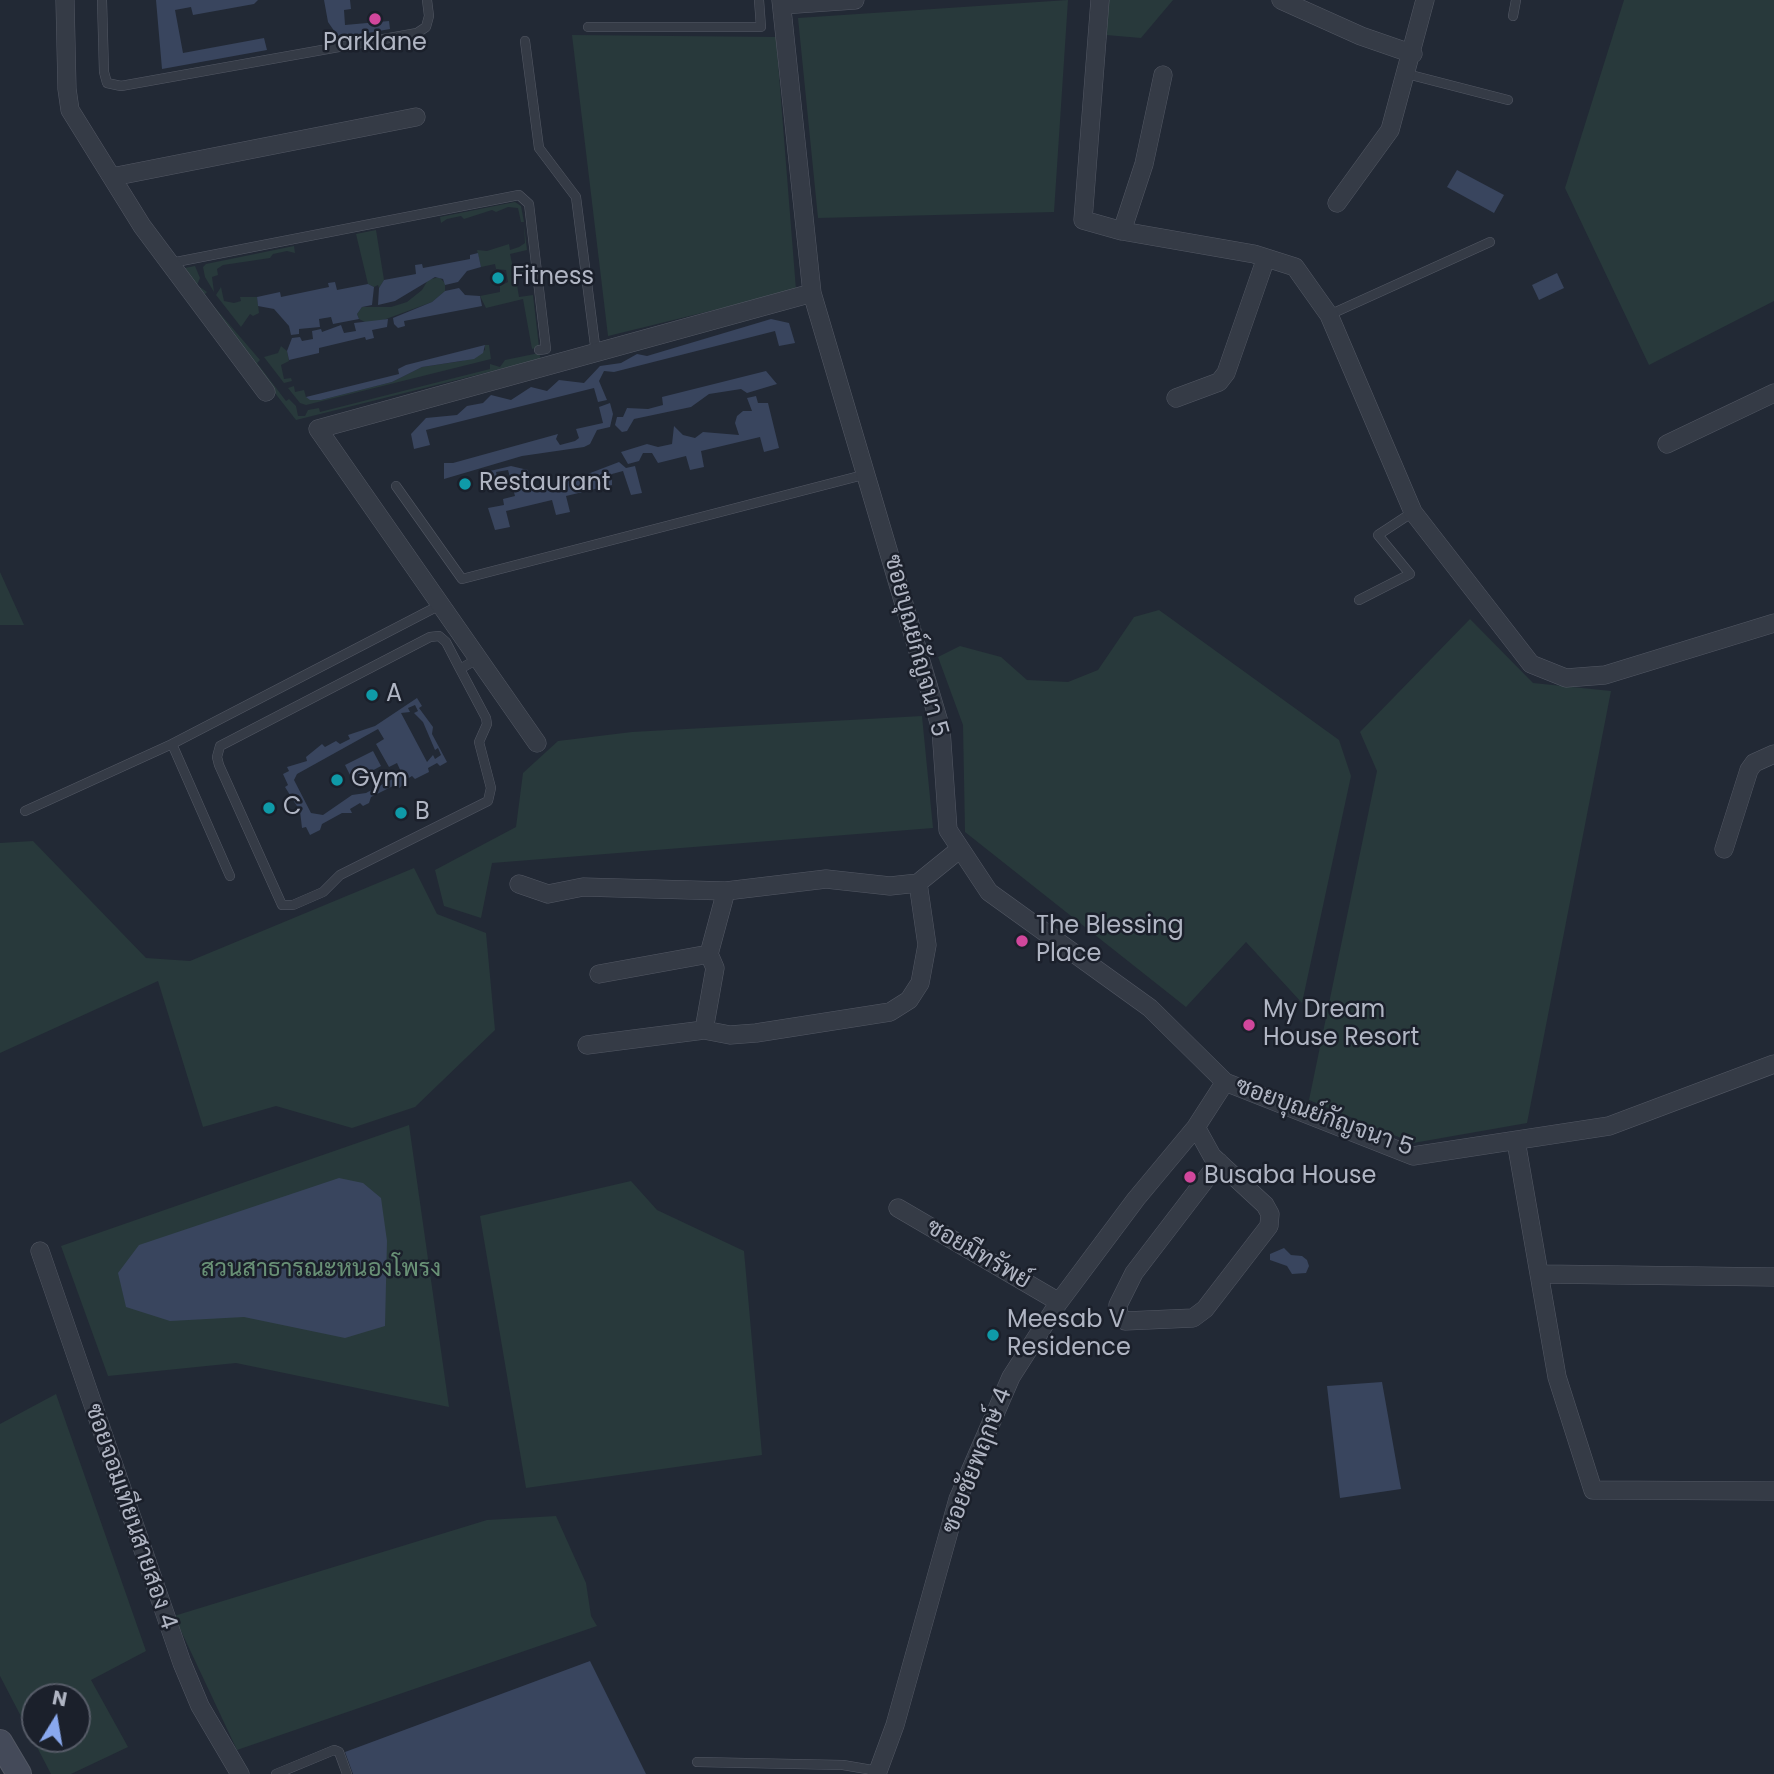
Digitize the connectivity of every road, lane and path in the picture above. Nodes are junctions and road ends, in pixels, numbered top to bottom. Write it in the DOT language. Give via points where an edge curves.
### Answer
graph roads {
  1 [pos="65,0"];
  2 [pos="102,0"];
  3 [pos="427,0"];
  4 [pos="758,0"];
  5 [pos="855,0"];
  6 [pos="1100,0"];
  7 [pos="1281,0"];
  8 [pos="1426,0"];
  9 [pos="1516,0"];
  10 [pos="781,3"];
  11 [pos="1513,16"];
  12 [pos="589,27"];
  13 [pos="525,41"];
  14 [pos="1413,54"];
  15 [pos="1407,74"];
  16 [pos="1163,75"];
  17 [pos="1508,100"];
  18 [pos="416,117"];
  19 [pos="112,177"];
  20 [pos="1338,203"];
  21 [pos="1122,231"];
  22 [pos="1490,242"];
  23 [pos="1266,258"];
  24 [pos="169,264"];
  25 [pos="812,293"];
  26 [pos="1329,315"];
  27 [pos="596,355"];
  28 [pos="550,367"];
  29 [pos="266,392"];
  30 [pos="1774,393"];
  31 [pos="1176,398"];
  32 [pos="1667,444"];
  33 [pos="867,474"];
  34 [pos="396,486"];
  35 [pos="1413,512"];
  36 [pos="1359,600"];
  37 [pos="442,604"];
  38 [pos="1774,623"];
  39 [pos="480,658"];
  40 [pos="460,669"];
  41 [pos="537,743"];
  42 [pos="172,744"];
  43 [pos="1774,754"];
  44 [pos="25,811"];
  45 [pos="960,849"];
  46 [pos="1724,849"];
  47 [pos="230,876"];
  48 [pos="918,883"];
  49 [pos="519,884"];
  50 [pos="726,891"];
  51 [pos="709,954"];
  52 [pos="599,974"];
  53 [pos="704,1030"];
  54 [pos="587,1045"];
  55 [pos="1774,1064"];
  56 [pos="1224,1082"];
  57 [pos="1196,1127"];
  58 [pos="1516,1141"];
  59 [pos="1219,1162"];
  60 [pos="898,1208"];
  61 [pos="40,1251"];
  62 [pos="1541,1274"];
  63 [pos="1774,1277"];
  64 [pos="1059,1302"];
  65 [pos="1774,1491"];
  66 [pos="0,1742"];
  67 [pos="698,1762"];
  68 [pos="878,1772"];
  69 [pos="19,1774"];
  70 [pos="240,1774"];
  71 [pos="276,1774"];
  72 [pos="347,1774"];
  1 -- 19 [label="street" via="71,110"];
  2 -- 3 [label="lane" via="104,72 107,83 121,86 417,33 426,27"];
  4 -- 12 [label="lane" via="761,27"];
  5 -- 10 [label="street"];
  6 -- 21 [label="street" via="1083,220"];
  7 -- 14 [label="street"];
  8 -- 14 [label="street"];
  9 -- 11 [label="lane"];
  10 -- 25 [label="street, ซอยบุณย์กัญจนา 5"];
  13 -- 27 [label="lane" via="539,148 576,197"];
  14 -- 15 [label="street"];
  15 -- 17 [label="lane"];
  15 -- 20 [label="street" via="1390,130"];
  16 -- 21 [label="street" via="1144,164"];
  18 -- 19 [label="street"];
  19 -- 24 [label="street"];
  21 -- 23 [label="street"];
  22 -- 26 [label="lane"];
  23 -- 26 [label="street" via="1295,267"];
  23 -- 31 [label="street" via="1226,373 1219,382"];
  24 -- 28 [label="lane" via="519,195 529,204 543,350"];
  24 -- 29 [label="street"];
  25 -- 27 [label="street"];
  25 -- 33 [label="street, ซอยบุณย์กัญจนา 5"];
  26 -- 35 [label="street"];
  27 -- 28 [label="street"];
  28 -- 37 [label="street" via="318,429"];
  30 -- 32 [label="street"];
  33 -- 34 [label="lane" via="463,579"];
  33 -- 45 [label="street, ซอยบุณย์กัญจนา 5" via="941,729 948,830"];
  35 -- 36 [label="lane" via="1378,535 1410,574"];
  35 -- 38 [label="street" via="1531,663 1566,678 1605,675"];
  37 -- 39 [label="street"];
  37 -- 42 [label="lane"];
  39 -- 40 [label="lane"];
  39 -- 41 [label="street"];
  40 -- 40 [label="lane" via="446,642 430,636 220,746 219,765 282,905 323,892 340,875 488,801 491,788 478,743 486,718"];
  42 -- 44 [label="lane"];
  42 -- 47 [label="lane"];
  43 -- 46 [label="street" via="1749,770"];
  45 -- 48 [label="street"];
  45 -- 56 [label="street, ซอยบุณย์กัญจนา 5" via="989,892 1150,1008"];
  48 -- 50 [label="street" via="890,886 826,879"];
  48 -- 53 [label="street" via="927,945 920,983 909,1000 890,1012 868,1017 730,1035"];
  49 -- 50 [label="street" via="548,894 583,887"];
  50 -- 51 [label="street"];
  51 -- 52 [label="street"];
  51 -- 53 [label="street" via="715,968"];
  53 -- 54 [label="street"];
  55 -- 58 [label="street, ซอยบุณย์กัญจนา 5" via="1609,1126"];
  56 -- 57 [label="street, ซอยชัยพฤกษ์ 4"];
  56 -- 58 [label="street, ซอยบุณย์กัญจนา 5" via="1413,1156"];
  57 -- 59 [label="street"];
  57 -- 64 [label="street, ซอยชัยพฤกษ์ 4"];
  58 -- 62 [label="street"];
  59 -- 59 [label="street" via="1265,1205 1269,1226 1205,1309 1193,1318 1125,1321 1118,1305 1135,1273"];
  60 -- 64 [label="street, ซอยมีทรัพย์"];
  61 -- 70 [label="street, ซอยจอมเทียนสายสอง 4" via="182,1663 200,1706"];
  62 -- 63 [label="street"];
  62 -- 65 [label="street" via="1557,1377 1593,1490"];
  64 -- 68 [label="street, ซอยชัยพฤกษ์ 4" via="1011,1377 958,1499"];
  66 -- 69 [label="main road"];
  67 -- 68 [label="lane" via="843,1765"];
  71 -- 72 [label="lane" via="334,1750"];
}
